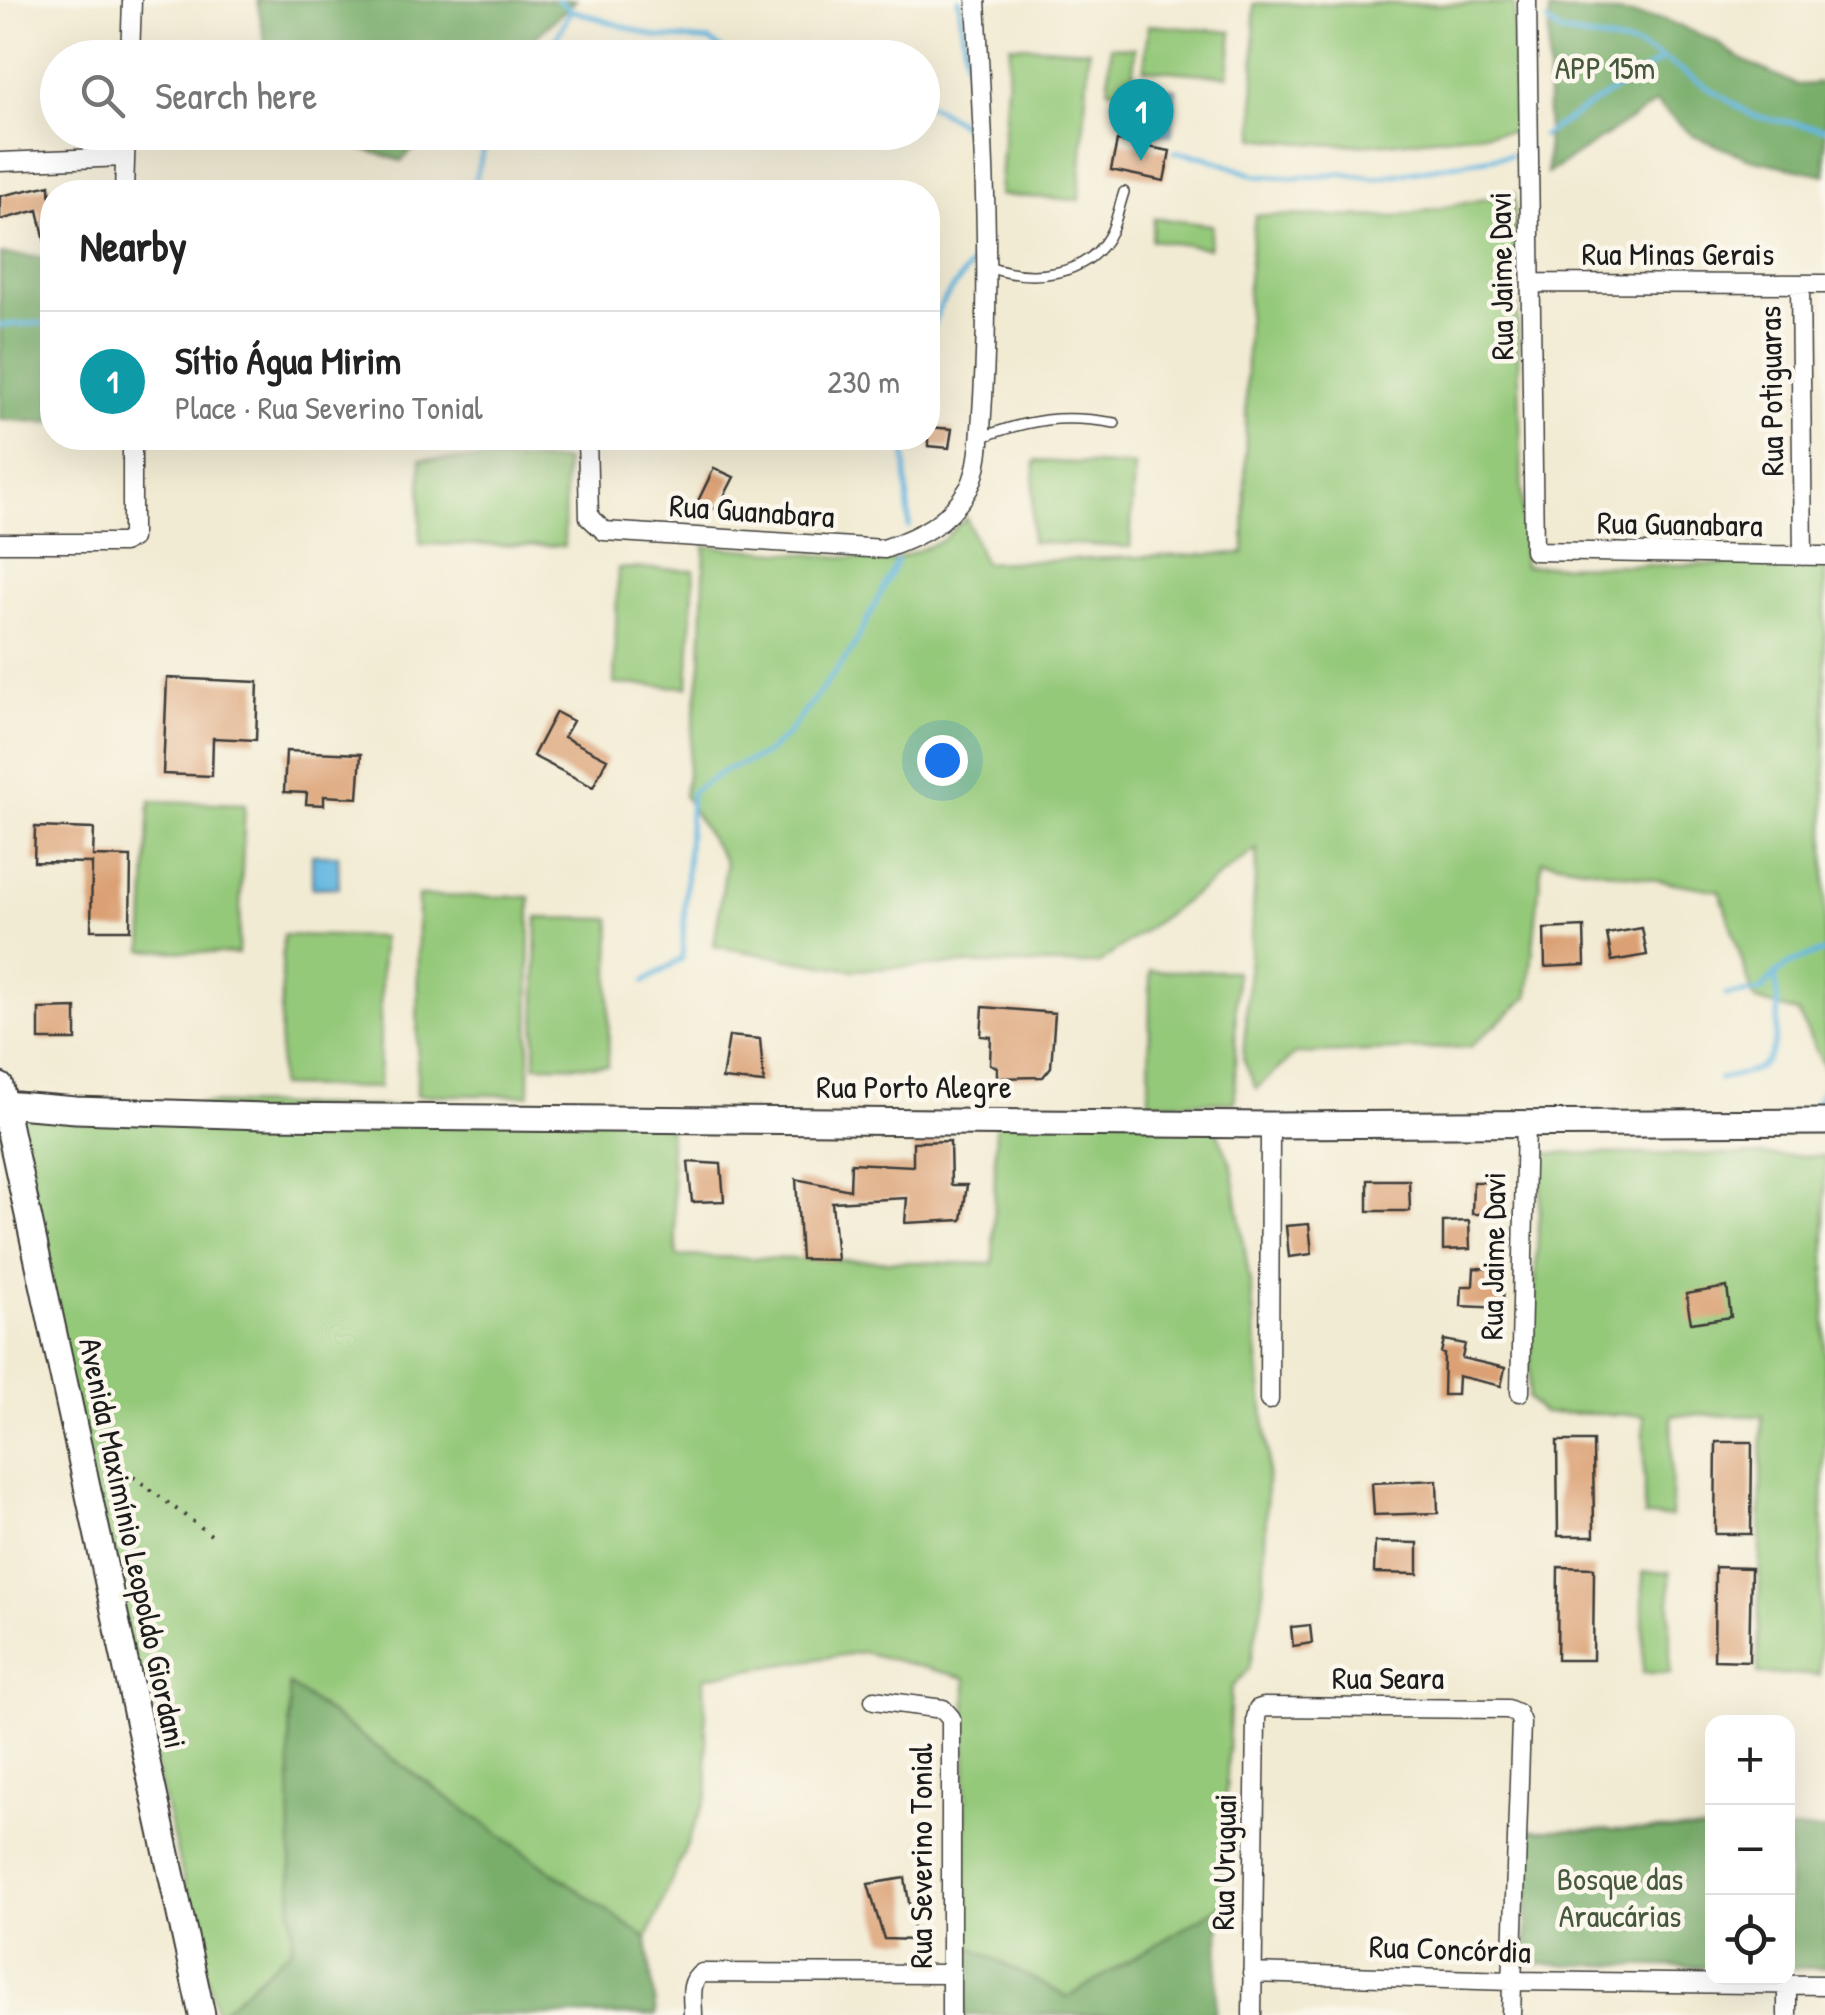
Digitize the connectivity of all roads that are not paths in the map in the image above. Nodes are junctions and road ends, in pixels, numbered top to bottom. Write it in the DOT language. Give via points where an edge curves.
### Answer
graph roads {
  1 [pos="132,0"];
  2 [pos="976,0"];
  3 [pos="1527,0"];
  4 [pos="131,40"];
  5 [pos="125,150"];
  6 [pos="125,157"];
  7 [pos="0,162"];
  8 [pos="124,180"];
  9 [pos="1124,192"];
  10 [pos="988,268"];
  11 [pos="1532,283"];
  12 [pos="1800,284"];
  13 [pos="1825,284"];
  14 [pos="1115,423"];
  15 [pos="980,438"];
  16 [pos="132,450"];
  17 [pos="587,450"];
  18 [pos="0,542"];
  19 [pos="1534,552"];
  20 [pos="1803,556"];
  21 [pos="1825,556"];
  22 [pos="1,1098"];
  23 [pos="1526,1122"];
  24 [pos="1825,1122"];
  25 [pos="1270,1124"];
  26 [pos="1520,1392"];
  27 [pos="1269,1400"];
  28 [pos="874,1700"];
  29 [pos="1258,1709"];
  30 [pos="1252,1972"];
  31 [pos="952,1974"];
  32 [pos="1511,1981"];
  33 [pos="1705,1983"];
  34 [pos="1795,1984"];
  35 [pos="1787,1985"];
  36 [pos="1825,1985"];
  37 [pos="202,2015"];
  38 [pos="693,2015"];
  39 [pos="951,2015"];
  40 [pos="1252,2015"];
  41 [pos="1512,2015"];
  42 [pos="1786,2015"];
  1 -- 4 [label="street"];
  2 -- 10 [label="street"];
  3 -- 11 [label="street, Rua Jaime Davi"];
  5 -- 6 [label="street"];
  6 -- 7 [label="street"];
  6 -- 8 [label="street"];
  9 -- 10 [label="lane" via="1110,233 1094,254 1062,272"];
  10 -- 15 [label="street"];
  11 -- 12 [label="street, Rua Minas Gerais"];
  11 -- 19 [label="street, Rua Jaime Davi"];
  12 -- 13 [label="street, Rua Minas Gerais"];
  12 -- 20 [label="street, Rua Potiguaras"];
  14 -- 15 [label="lane" via="1054,417"];
  15 -- 17 [label="street, Rua Guanabara" via="971,485 954,509 926,534 884,549 604,532 590,518"];
  16 -- 18 [label="street" via="132,538"];
  19 -- 20 [label="street, Rua Guanabara"];
  20 -- 21 [label="street, Rua Guanabara"];
  22 -- 25 [label="street, Rua Porto Alegre" via="76,1110 263,1116"];
  22 -- 37 [label="street, Avenida Maximínio Leopoldo Giordani"];
  23 -- 24 [label="street, Rua Porto Alegre"];
  23 -- 25 [label="street, Rua Porto Alegre"];
  23 -- 26 [label="street, Rua Jaime Davi"];
  25 -- 27 [label="street"];
  28 -- 31 [label="street, Rua Severino Tonial" via="943,1709 950,1718"];
  29 -- 30 [label="street, Rua Uruguai"];
  29 -- 32 [label="street, Rua Seara" via="1517,1713 1522,1722"];
  30 -- 32 [label="street, Rua Concórdia"];
  30 -- 40 [label="street, Rua Uruguai"];
  31 -- 38 [label="street" via="702,1973 692,1987"];
  31 -- 39 [label="street, Rua Severino Tonial"];
  32 -- 33 [label="street, Rua Concórdia"];
  32 -- 41 [label="street"];
  34 -- 36 [label="street, Rua Concórdia"];
  35 -- 42 [label="street"];
}
